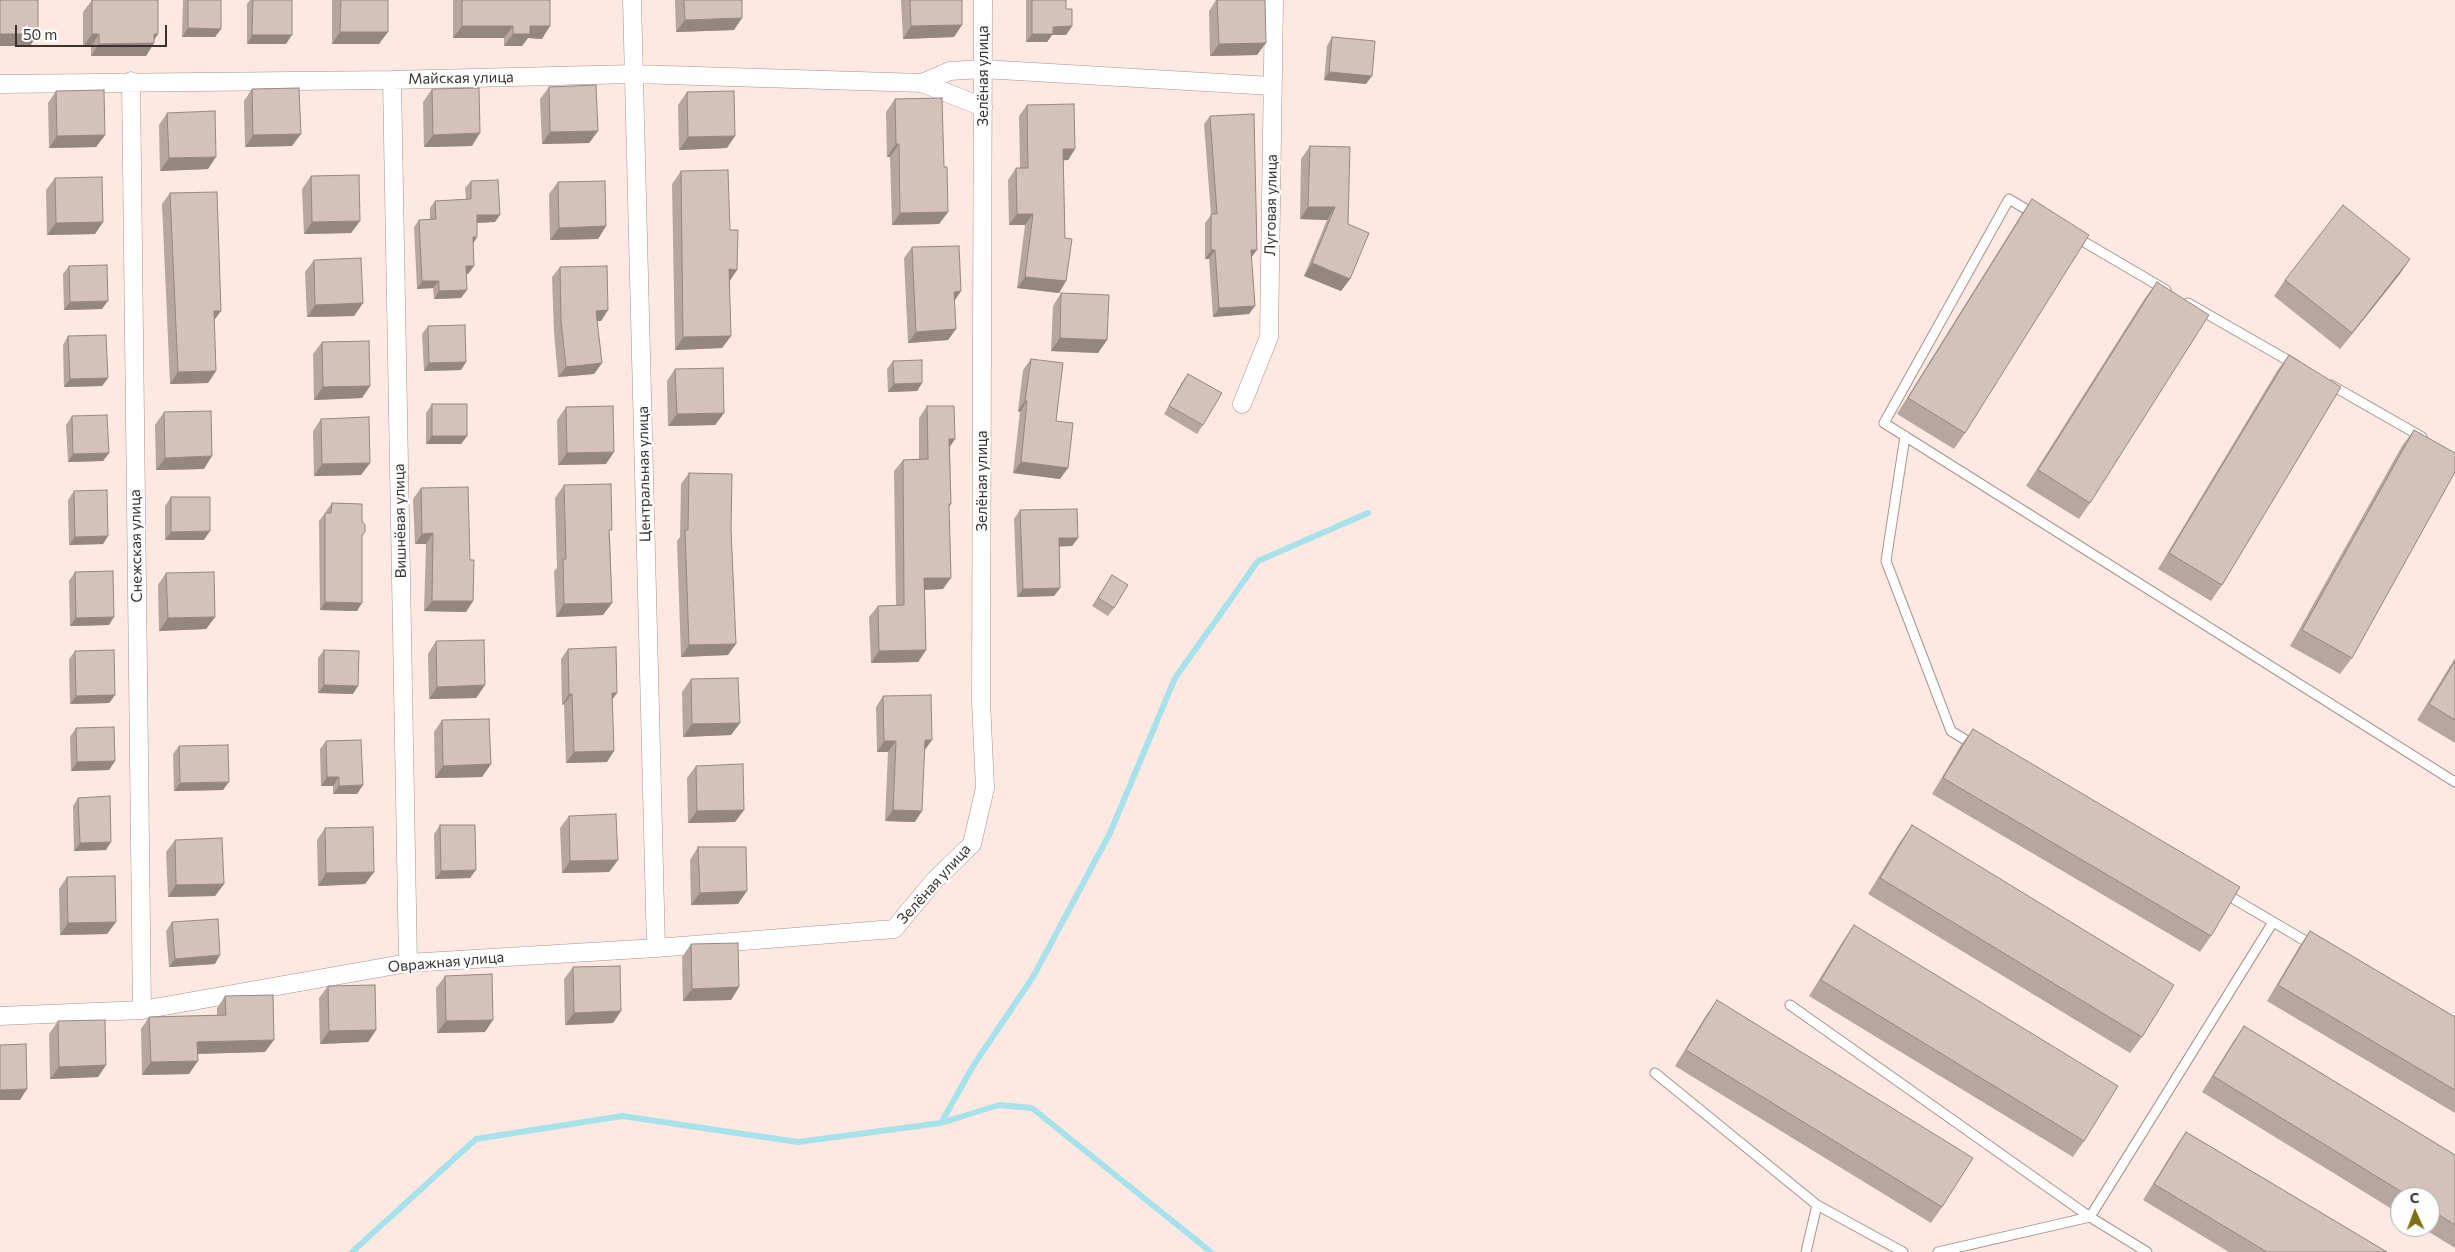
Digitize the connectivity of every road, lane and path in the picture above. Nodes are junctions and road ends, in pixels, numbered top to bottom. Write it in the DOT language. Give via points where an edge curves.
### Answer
graph roads {
  1 [pos="632,0"];
  2 [pos="983,0"];
  3 [pos="1274,0"];
  4 [pos="983,69"];
  5 [pos="634,74"];
  6 [pos="392,80"];
  7 [pos="131,81"];
  8 [pos="0,84"];
  9 [pos="922,84"];
  10 [pos="1272,86"];
  11 [pos="983,107"];
  12 [pos="2043,219"];
  13 [pos="2069,234"];
  14 [pos="2172,293"];
  15 [pos="2180,298"];
  16 [pos="2300,367"];
  17 [pos="2326,382"];
  18 [pos="1242,404"];
  19 [pos="1905,436"];
  20 [pos="2429,441"];
  21 [pos="1985,751"];
  22 [pos="2455,782"];
  23 [pos="2214,887"];
  24 [pos="2273,922"];
  25 [pos="894,929"];
  26 [pos="656,948"];
  27 [pos="2325,952"];
  28 [pos="408,963"];
  29 [pos="1790,1005"];
  30 [pos="142,1010"];
  31 [pos="0,1016"];
  32 [pos="1655,1073"];
  33 [pos="1817,1205"];
  34 [pos="2090,1217"];
  35 [pos="1806,1252"];
  36 [pos="1903,1252"];
  37 [pos="1938,1252"];
  38 [pos="2147,1252"];
  1 -- 5 [label="street, Центральная улица"];
  2 -- 4 [label="street, Зелёная улица"];
  3 -- 10 [label="street, Луговая улица"];
  4 -- 9 [label="street" via="950,71"];
  4 -- 10 [label="street"];
  4 -- 11 [label="street, Зелёная улица"];
  5 -- 6 [label="street, Майская улица"];
  5 -- 9 [label="street, Майская улица"];
  5 -- 26 [label="street, Центральная улица"];
  6 -- 7 [label="street, Майская улица"];
  6 -- 28 [label="street, Вишнёвая улица"];
  7 -- 8 [label="street, Майская улица"];
  7 -- 30 [label="street, Снежская улица"];
  9 -- 11 [label="street"];
  10 -- 18 [label="street, Луговая улица" via="1269,337"];
  11 -- 25 [label="street, Зелёная улица" via="981,702 984,788 972,844 934,881"];
  12 -- 19 [label="lane" via="2009,199 1884,423"];
  13 -- 14 [label="lane"];
  15 -- 16 [label="lane"];
  17 -- 20 [label="lane"];
  19 -- 21 [label="lane" via="1886,561 1951,731"];
  19 -- 22 [label="lane"];
  23 -- 24 [label="lane"];
  24 -- 27 [label="lane"];
  24 -- 34 [label="lane"];
  25 -- 26 [label="street, Овражная улица"];
  26 -- 28 [label="street, Овражная улица"];
  28 -- 30 [label="street, Овражная улица"];
  29 -- 34 [label="lane"];
  30 -- 31 [label="street, Овражная улица"];
  32 -- 33 [label="lane"];
  33 -- 35 [label="lane"];
  33 -- 36 [label="lane"];
  34 -- 37 [label="lane"];
  34 -- 38 [label="lane"];
}
